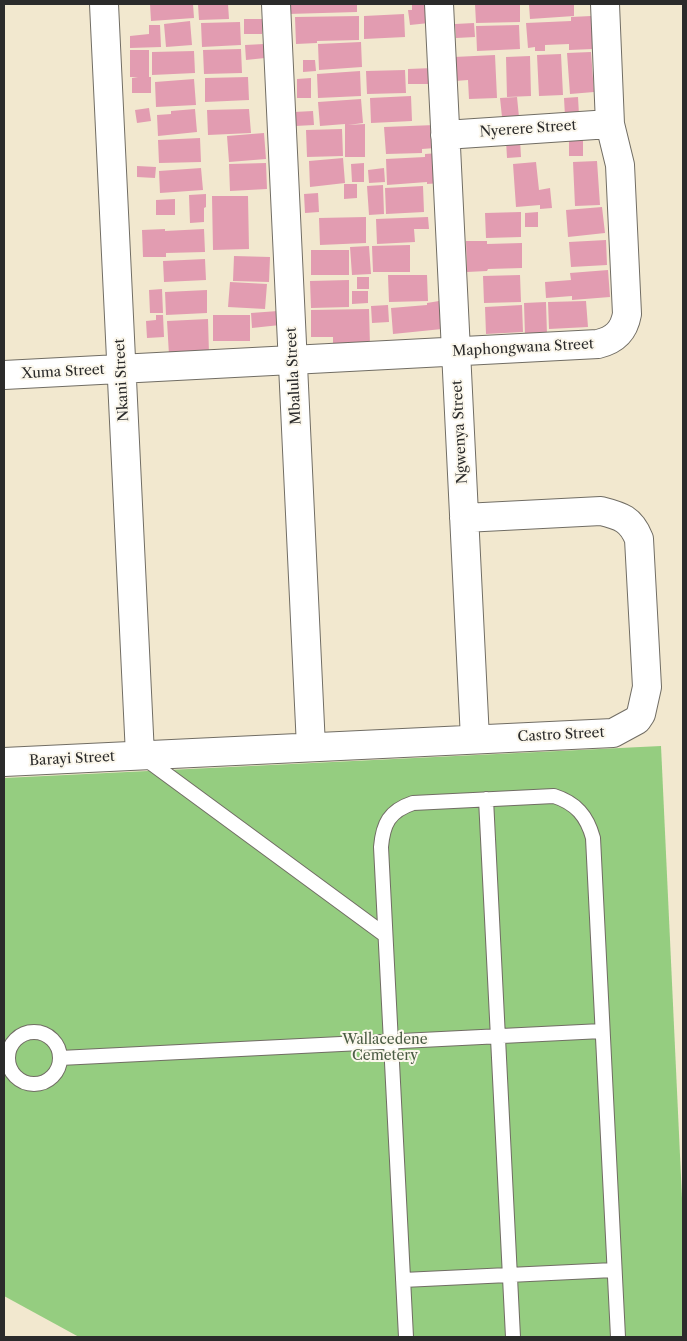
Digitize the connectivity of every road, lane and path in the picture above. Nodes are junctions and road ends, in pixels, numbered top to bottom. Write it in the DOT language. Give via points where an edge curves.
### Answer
graph roads {
  1 [pos="104,4"];
  2 [pos="276,4"];
  3 [pos="439,4"];
  4 [pos="605,4"];
  5 [pos="610,124"];
  6 [pos="446,135"];
  7 [pos="456,351"];
  8 [pos="293,360"];
  9 [pos="122,369"];
  10 [pos="4,375"];
  11 [pos="464,518"];
  12 [pos="475,740"];
  13 [pos="311,747"];
  14 [pos="140,755"];
  15 [pos="4,762"];
  16 [pos="486,799"];
  17 [pos="385,935"];
  18 [pos="602,1032"];
  19 [pos="498,1037"];
  20 [pos="391,1042"];
  21 [pos="7,1047"];
  22 [pos="60,1058"];
  23 [pos="614,1270"];
  24 [pos="510,1275"];
  25 [pos="403,1280"];
  26 [pos="406,1337"];
  27 [pos="513,1337"];
  28 [pos="618,1337"];
  1 -- 9 [label="street, Nkani Street"];
  2 -- 8 [label="street, Mbalula Street"];
  3 -- 6 [label="street, Ngwenya Street"];
  4 -- 5 [label="street, Maphongwana Street"];
  5 -- 6 [label="street, Nyerere Street"];
  5 -- 7 [label="street, Maphongwana Street" via="620,164 627,314 622,330 611,340 598,344"];
  6 -- 7 [label="street, Ngwenya Street"];
  7 -- 8 [label="street, Maphongwana Street"];
  7 -- 11 [label="street, Ngwenya Street"];
  8 -- 9 [label="street, Maphongwana Street"];
  8 -- 13 [label="street, Mbalula Street"];
  9 -- 10 [label="street, Xuma Street"];
  9 -- 14 [label="street, Nkani Street"];
  11 -- 12 [label="street, Ngwenya Street"];
  11 -- 12 [label="street, Castro Street" via="601,511 628,521 639,540 647,687 637,720 613,732"];
  12 -- 13 [label="street, Castro Street"];
  13 -- 14 [label="street, Castro Street"];
  14 -- 15 [label="street, Barayi Street"];
  14 -- 17 [label="lane"];
  16 -- 17 [label="lane" via="413,803 392,815 385,825 381,847"];
  16 -- 18 [label="lane" via="554,796 573,804 586,819 592,838"];
  16 -- 19 [label="lane"];
  17 -- 20 [label="lane"];
  18 -- 19 [label="lane"];
  18 -- 23 [label="lane"];
  19 -- 20 [label="lane"];
  19 -- 24 [label="lane"];
  20 -- 22 [label="lane"];
  20 -- 25 [label="lane"];
  21 -- 22 [label="lane" via="22,1035 39,1033 55,1042"];
  21 -- 22 [label="lane" via="14,1075 30,1084 47,1081 54,1075"];
  23 -- 24 [label="lane"];
  23 -- 28 [label="lane"];
  24 -- 25 [label="lane"];
  24 -- 27 [label="lane"];
  25 -- 26 [label="lane"];
}
